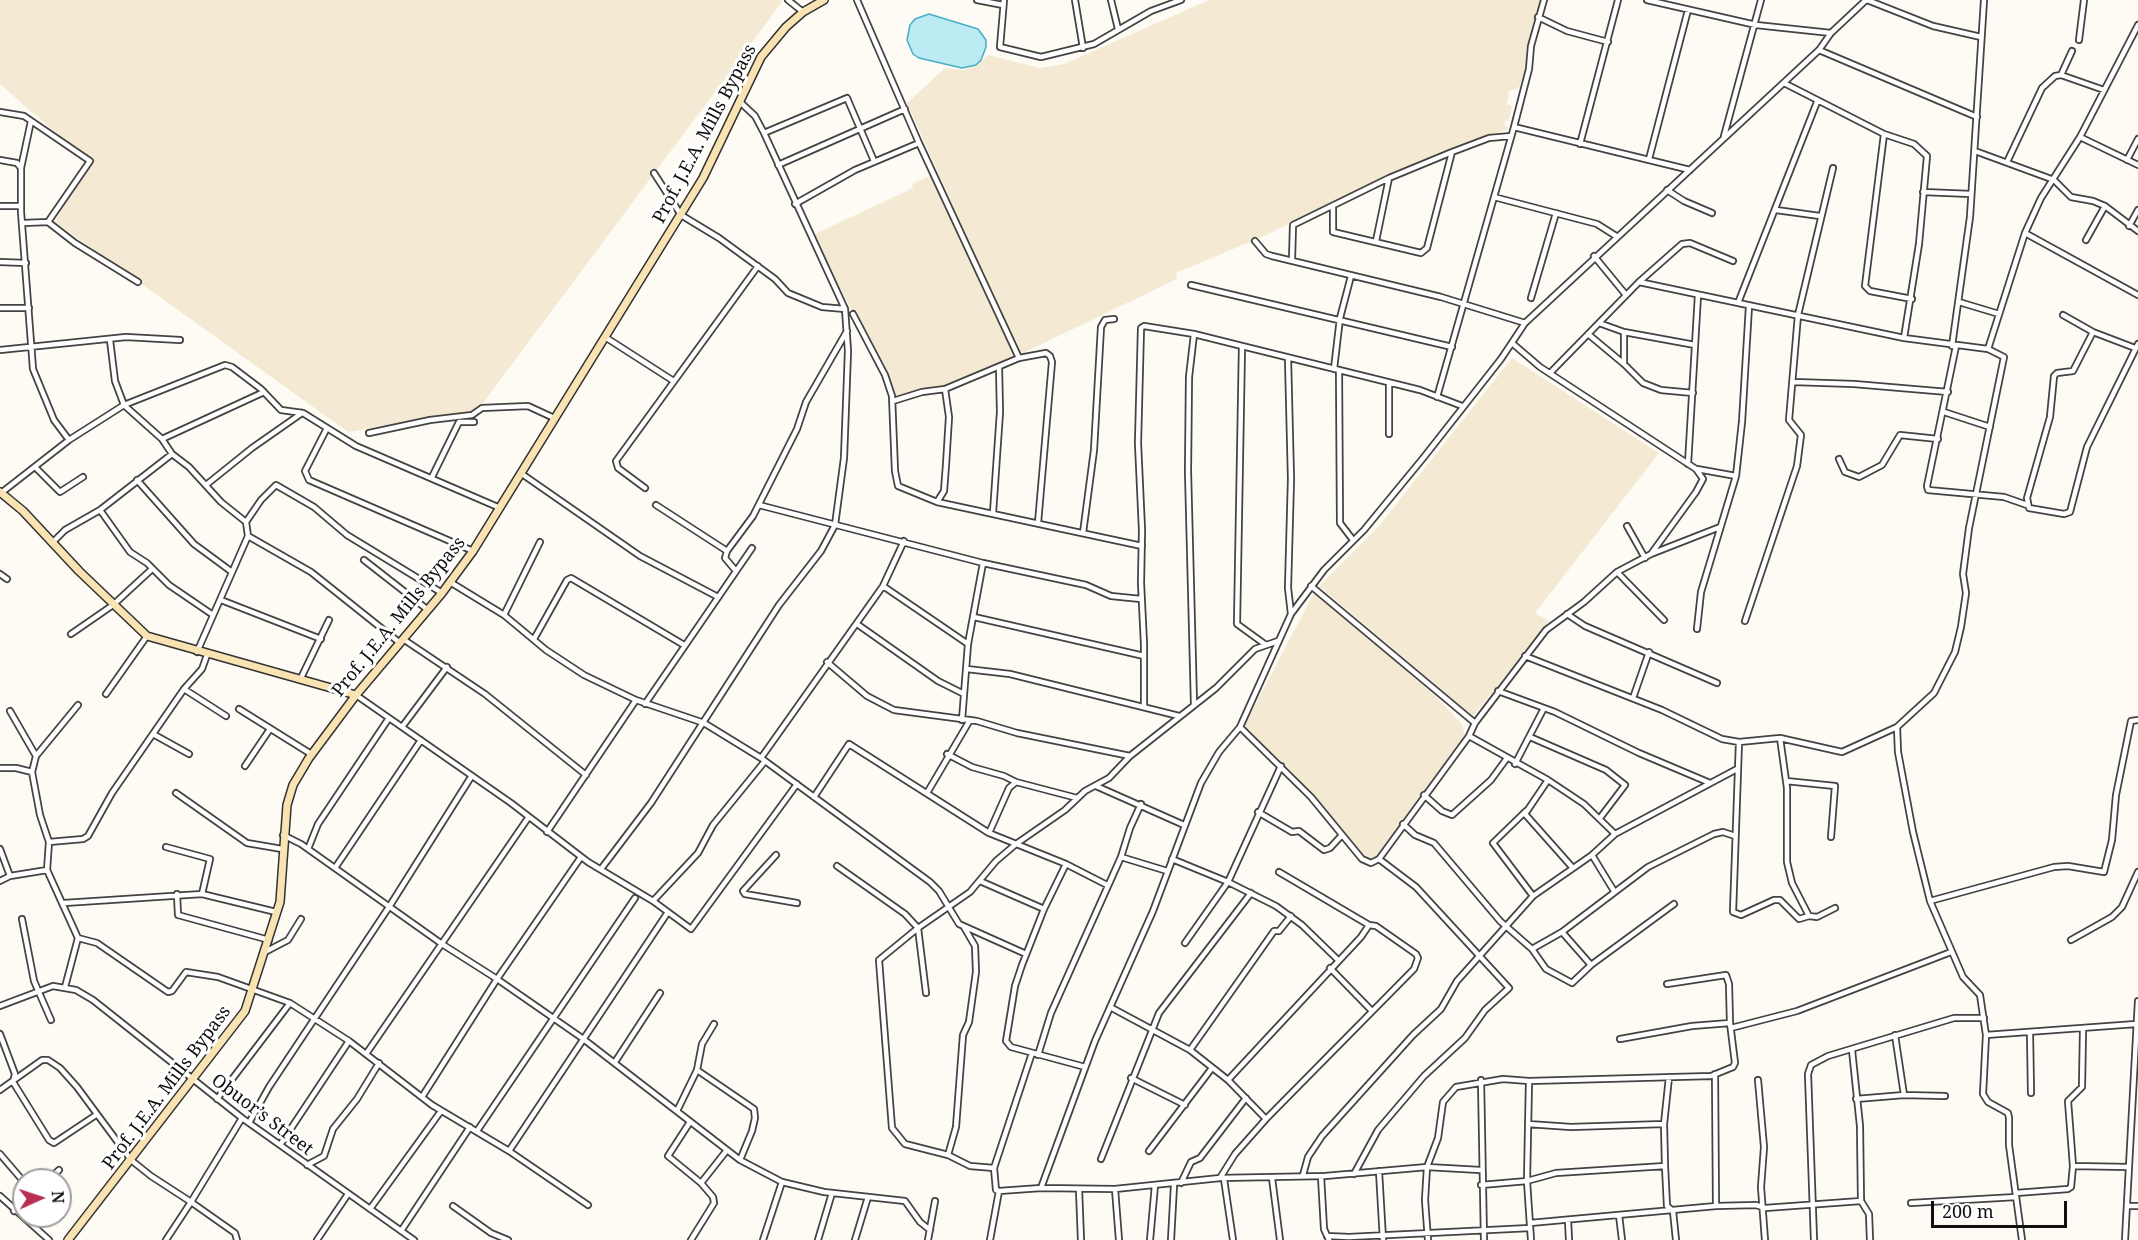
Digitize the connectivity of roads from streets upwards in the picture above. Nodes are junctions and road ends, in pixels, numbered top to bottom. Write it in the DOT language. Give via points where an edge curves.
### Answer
graph roads {
  1 [pos="788,0"];
  2 [pos="824,0"];
  3 [pos="857,0"];
  4 [pos="977,0"];
  5 [pos="1075,0"];
  6 [pos="1111,0"];
  7 [pos="1180,0"];
  8 [pos="1544,0"];
  9 [pos="1618,0"];
  10 [pos="1650,0"];
  11 [pos="1761,0"];
  12 [pos="1866,0"];
  13 [pos="1984,0"];
  14 [pos="2084,0"];
  15 [pos="1003,2"];
  16 [pos="1688,10"];
  17 [pos="803,12"];
  18 [pos="1538,17"];
  19 [pos="1756,25"];
  20 [pos="2138,25"];
  21 [pos="1118,29"];
  22 [pos="1831,33"];
  23 [pos="1981,37"];
  24 [pos="2079,40"];
  25 [pos="1608,42"];
  26 [pos="1083,48"];
  27 [pos="1819,50"];
  28 [pos="2072,51"];
  29 [pos="2061,75"];
  30 [pos="1784,83"];
  31 [pos="2104,90"];
  32 [pos="739,101"];
  33 [pos="1816,102"];
  34 [pos="905,109"];
  35 [pos="0,112"];
  36 [pos="1977,117"];
  37 [pos="31,120"];
  38 [pos="1514,127"];
  39 [pos="862,129"];
  40 [pos="764,133"];
  41 [pos="1884,134"];
  42 [pos="1511,136"];
  43 [pos="2080,137"];
  44 [pos="1723,138"];
  45 [pos="2138,140"];
  46 [pos="919,143"];
  47 [pos="1580,144"];
  48 [pos="1975,151"];
  49 [pos="1452,152"];
  50 [pos="1649,159"];
  51 [pos="0,160"];
  52 [pos="2127,160"];
  53 [pos="874,161"];
  54 [pos="2007,162"];
  55 [pos="778,165"];
  56 [pos="2138,165"];
  57 [pos="21,168"];
  58 [pos="1833,168"];
  59 [pos="1690,170"];
  60 [pos="654,173"];
  61 [pos="1389,178"];
  62 [pos="2054,180"];
  63 [pos="1667,190"];
  64 [pos="1923,192"];
  65 [pos="1971,194"];
  66 [pos="1494,198"];
  67 [pos="795,204"];
  68 [pos="0,206"];
  69 [pos="21,206"];
  70 [pos="2105,206"];
  71 [pos="1333,208"];
  72 [pos="1776,210"];
  73 [pos="2138,210"];
  74 [pos="1556,213"];
  75 [pos="1712,213"];
  76 [pos="681,215"];
  77 [pos="1820,216"];
  78 [pos="23,222"];
  79 [pos="48,222"];
  80 [pos="2129,226"];
  81 [pos="2138,231"];
  82 [pos="2025,233"];
  83 [pos="1616,236"];
  84 [pos="2086,240"];
  85 [pos="1255,241"];
  86 [pos="1376,241"];
  87 [pos="1594,256"];
  88 [pos="1292,260"];
  89 [pos="1733,261"];
  90 [pos="0,262"];
  91 [pos="26,263"];
  92 [pos="758,266"];
  93 [pos="1351,276"];
  94 [pos="138,282"];
  95 [pos="1639,282"];
  96 [pos="1191,285"];
  97 [pos="1626,295"];
  98 [pos="1698,295"];
  99 [pos="2138,295"];
  100 [pos="1531,298"];
  101 [pos="1912,299"];
  102 [pos="1959,302"];
  103 [pos="1463,303"];
  104 [pos="1738,303"];
  105 [pos="1749,306"];
  106 [pos="0,308"];
  107 [pos="29,308"];
  108 [pos="845,309"];
  109 [pos="853,314"];
  110 [pos="1999,314"];
  111 [pos="1798,315"];
  112 [pos="2063,315"];
  113 [pos="1340,318"];
  114 [pos="1114,319"];
  115 [pos="1525,323"];
  116 [pos="1599,323"];
  117 [pos="847,331"];
  118 [pos="1624,332"];
  119 [pos="2093,332"];
  120 [pos="1194,334"];
  121 [pos="1588,334"];
  122 [pos="604,337"];
  123 [pos="1904,338"];
  124 [pos="110,340"];
  125 [pos="180,340"];
  126 [pos="1512,343"];
  127 [pos="1695,345"];
  128 [pos="31,346"];
  129 [pos="1242,346"];
  130 [pos="1954,346"];
  131 [pos="2137,346"];
  132 [pos="1452,347"];
  133 [pos="1988,349"];
  134 [pos="0,350"];
  135 [pos="1019,358"];
  136 [pos="1288,358"];
  137 [pos="1624,364"];
  138 [pos="999,368"];
  139 [pos="1336,369"];
  140 [pos="1550,373"];
  141 [pos="672,380"];
  142 [pos="1794,382"];
  143 [pos="1389,384"];
  144 [pos="945,389"];
  145 [pos="264,392"];
  146 [pos="1948,392"];
  147 [pos="1693,393"];
  148 [pos="1437,397"];
  149 [pos="893,401"];
  150 [pos="124,405"];
  151 [pos="1462,406"];
  152 [pos="1944,412"];
  153 [pos="303,413"];
  154 [pos="554,418"];
  155 [pos="474,422"];
  156 [pos="1990,427"];
  157 [pos="326,430"];
  158 [pos="369,434"];
  159 [pos="1389,434"];
  160 [pos="162,439"];
  161 [pos="1938,439"];
  162 [pos="69,440"];
  163 [pos="172,454"];
  164 [pos="1839,459"];
  165 [pos="1688,464"];
  166 [pos="35,466"];
  167 [pos="1696,469"];
  168 [pos="522,474"];
  169 [pos="1736,476"];
  170 [pos="83,477"];
  171 [pos="432,477"];
  172 [pos="137,480"];
  173 [pos="206,485"];
  174 [pos="645,488"];
  175 [pos="0,493"];
  176 [pos="1975,493"];
  177 [pos="938,502"];
  178 [pos="656,505"];
  179 [pos="759,505"];
  180 [pos="2027,506"];
  181 [pos="500,508"];
  182 [pos="100,510"];
  183 [pos="993,513"];
  184 [pos="246,522"];
  185 [pos="1038,523"];
  186 [pos="835,525"];
  187 [pos="1627,526"];
  188 [pos="1720,527"];
  189 [pos="1083,533"];
  190 [pos="248,536"];
  191 [pos="1353,540"];
  192 [pos="904,541"];
  193 [pos="540,542"];
  194 [pos="52,543"];
  195 [pos="1142,546"];
  196 [pos="752,548"];
  197 [pos="473,551"];
  198 [pos="727,551"];
  199 [pos="1651,554"];
  200 [pos="1645,558"];
  201 [pos="364,560"];
  202 [pos="983,563"];
  203 [pos="152,569"];
  204 [pos="736,571"];
  205 [pos="232,572"];
  206 [pos="1617,572"];
  207 [pos="0,574"];
  208 [pos="6,579"];
  209 [pos="450,582"];
  210 [pos="883,586"];
  211 [pos="1311,586"];
  212 [pos="441,593"];
  213 [pos="718,597"];
  214 [pos="1142,599"];
  215 [pos="221,600"];
  216 [pos="112,605"];
  217 [pos="428,610"];
  218 [pos="1291,614"];
  219 [pos="213,615"];
  220 [pos="504,615"];
  221 [pos="1567,615"];
  222 [pos="974,617"];
  223 [pos="329,620"];
  224 [pos="1664,620"];
  225 [pos="1745,621"];
  226 [pos="857,624"];
  227 [pos="1697,629"];
  228 [pos="71,634"];
  229 [pos="147,636"];
  230 [pos="321,639"];
  231 [pos="534,639"];
  232 [pos="402,641"];
  233 [pos="1278,641"];
  234 [pos="968,644"];
  235 [pos="684,645"];
  236 [pos="1266,645"];
  237 [pos="197,652"];
  238 [pos="1649,652"];
  239 [pos="207,655"];
  240 [pos="1144,656"];
  241 [pos="1525,656"];
  242 [pos="827,662"];
  243 [pos="447,667"];
  244 [pos="968,669"];
  245 [pos="300,680"];
  246 [pos="1717,683"];
  247 [pos="184,689"];
  248 [pos="1498,691"];
  249 [pos="962,693"];
  250 [pos="106,694"];
  251 [pos="356,694"];
  252 [pos="1633,698"];
  253 [pos="636,700"];
  254 [pos="645,704"];
  255 [pos="1194,704"];
  256 [pos="78,705"];
  257 [pos="1143,705"];
  258 [pos="1544,708"];
  259 [pos="239,709"];
  260 [pos="9,711"];
  261 [pos="226,716"];
  262 [pos="1179,716"];
  263 [pos="389,718"];
  264 [pos="962,720"];
  265 [pos="970,720"];
  266 [pos="2138,720"];
  267 [pos="704,723"];
  268 [pos="1475,723"];
  269 [pos="1240,727"];
  270 [pos="1897,727"];
  271 [pos="402,728"];
  272 [pos="270,729"];
  273 [pos="153,734"];
  274 [pos="1469,736"];
  275 [pos="1530,737"];
  276 [pos="1780,738"];
  277 [pos="421,740"];
  278 [pos="1739,742"];
  279 [pos="189,754"];
  280 [pos="311,754"];
  281 [pos="947,754"];
  282 [pos="36,756"];
  283 [pos="1130,756"];
  284 [pos="1507,758"];
  285 [pos="763,760"];
  286 [pos="1515,764"];
  287 [pos="245,766"];
  288 [pos="1281,766"];
  289 [pos="0,768"];
  290 [pos="1737,769"];
  291 [pos="32,772"];
  292 [pos="586,774"];
  293 [pos="471,777"];
  294 [pos="1548,780"];
  295 [pos="1786,781"];
  296 [pos="1016,782"];
  297 [pos="1710,783"];
  298 [pos="797,784"];
  299 [pos="1096,786"];
  300 [pos="176,793"];
  301 [pos="927,793"];
  302 [pos="1424,795"];
  303 [pos="814,797"];
  304 [pos="1077,798"];
  305 [pos="1141,804"];
  306 [pos="1526,811"];
  307 [pos="1258,812"];
  308 [pos="528,818"];
  309 [pos="1600,818"];
  310 [pos="1403,824"];
  311 [pos="1184,825"];
  312 [pos="547,832"];
  313 [pos="989,833"];
  314 [pos="1615,834"];
  315 [pos="283,835"];
  316 [pos="1342,835"];
  317 [pos="1735,836"];
  318 [pos="1830,837"];
  319 [pos="49,842"];
  320 [pos="1016,844"];
  321 [pos="166,847"];
  322 [pos="0,849"];
  323 [pos="282,849"];
  324 [pos="308,849"];
  325 [pos="776,855"];
  326 [pos="1592,855"];
  327 [pos="581,857"];
  328 [pos="1121,857"];
  329 [pos="1172,859"];
  330 [pos="1379,859"];
  331 [pos="1066,864"];
  332 [pos="837,866"];
  333 [pos="1572,867"];
  334 [pos="335,868"];
  335 [pos="600,868"];
  336 [pos="47,870"];
  337 [pos="1167,871"];
  338 [pos="1279,872"];
  339 [pos="2138,872"];
  340 [pos="10,876"];
  341 [pos="0,880"];
  342 [pos="980,881"];
  343 [pos="1228,882"];
  344 [pos="1107,885"];
  345 [pos="1614,891"];
  346 [pos="1251,893"];
  347 [pos="177,894"];
  348 [pos="202,894"];
  349 [pos="1533,896"];
  350 [pos="635,898"];
  351 [pos="653,901"];
  352 [pos="1930,901"];
  353 [pos="64,903"];
  354 [pos="797,903"];
  355 [pos="1674,904"];
  356 [pos="389,907"];
  357 [pos="948,908"];
  358 [pos="1835,908"];
  359 [pos="1044,909"];
  360 [pos="276,912"];
  361 [pos="668,912"];
  362 [pos="1291,916"];
  363 [pos="1809,916"];
  364 [pos="301,919"];
  365 [pos="22,920"];
  366 [pos="1369,925"];
  367 [pos="964,927"];
  368 [pos="1507,927"];
  369 [pos="918,928"];
  370 [pos="1562,932"];
  371 [pos="78,938"];
  372 [pos="269,940"];
  373 [pos="2071,940"];
  374 [pos="1185,943"];
  375 [pos="442,944"];
  376 [pos="1532,949"];
  377 [pos="265,952"];
  378 [pos="1951,952"];
  379 [pos="1026,954"];
  380 [pos="1481,955"];
  381 [pos="1338,960"];
  382 [pos="1591,965"];
  383 [pos="1330,968"];
  384 [pos="497,979"];
  385 [pos="1667,984"];
  386 [pos="65,987"];
  387 [pos="254,988"];
  388 [pos="37,991"];
  389 [pos="660,993"];
  390 [pos="926,993"];
  391 [pos="2138,1000"];
  392 [pos="290,1003"];
  393 [pos="0,1005"];
  394 [pos="1110,1007"];
  395 [pos="1371,1010"];
  396 [pos="552,1018"];
  397 [pos="1984,1018"];
  398 [pos="315,1019"];
  399 [pos="51,1020"];
  400 [pos="714,1024"];
  401 [pos="2136,1024"];
  402 [pos="1730,1025"];
  403 [pos="1151,1027"];
  404 [pos="2083,1030"];
  405 [pos="2030,1033"];
  406 [pos="0,1034"];
  407 [pos="1895,1035"];
  408 [pos="1986,1035"];
  409 [pos="582,1038"];
  410 [pos="1620,1039"];
  411 [pos="349,1041"];
  412 [pos="1190,1050"];
  413 [pos="1852,1050"];
  414 [pos="2136,1051"];
  415 [pos="1032,1053"];
  416 [pos="366,1054"];
  417 [pos="1038,1055"];
  418 [pos="615,1062"];
  419 [pos="379,1063"];
  420 [pos="1085,1067"];
  421 [pos="1212,1068"];
  422 [pos="697,1070"];
  423 [pos="1715,1074"];
  424 [pos="1669,1077"];
  425 [pos="1131,1078"];
  426 [pos="192,1079"];
  427 [pos="1228,1080"];
  428 [pos="1481,1080"];
  429 [pos="1758,1080"];
  430 [pos="1529,1081"];
  431 [pos="13,1082"];
  432 [pos="0,1090"];
  433 [pos="2031,1093"];
  434 [pos="1904,1095"];
  435 [pos="1945,1096"];
  436 [pos="422,1097"];
  437 [pos="1246,1098"];
  438 [pos="217,1099"];
  439 [pos="1856,1099"];
  440 [pos="2131,1102"];
  441 [pos="2138,1102"];
  442 [pos="1185,1106"];
  443 [pos="441,1111"];
  444 [pos="677,1112"];
  445 [pos="96,1115"];
  446 [pos="242,1118"];
  447 [pos="1266,1119"];
  448 [pos="690,1122"];
  449 [pos="249,1123"];
  450 [pos="1528,1124"];
  451 [pos="1664,1124"];
  452 [pos="470,1127"];
  453 [pos="477,1131"];
  454 [pos="280,1145"];
  455 [pos="727,1150"];
  456 [pos="1149,1151"];
  457 [pos="509,1152"];
  458 [pos="0,1154"];
  459 [pos="948,1155"];
  460 [pos="2130,1155"];
  461 [pos="2138,1155"];
  462 [pos="1101,1159"];
  463 [pos="131,1160"];
  464 [pos="740,1160"];
  465 [pos="307,1165"];
  466 [pos="1665,1166"];
  467 [pos="994,1167"];
  468 [pos="1427,1167"];
  469 [pos="2073,1167"];
  470 [pos="2128,1167"];
  471 [pos="12,1168"];
  472 [pos="1480,1170"];
  473 [pos="1378,1171"];
  474 [pos="1354,1174"];
  475 [pos="1303,1175"];
  476 [pos="1321,1176"];
  477 [pos="1272,1178"];
  478 [pos="1222,1179"];
  479 [pos="1527,1181"];
  480 [pos="782,1182"];
  481 [pos="701,1183"];
  482 [pos="1181,1184"];
  483 [pos="1155,1185"];
  484 [pos="1174,1185"];
  485 [pos="1481,1185"];
  486 [pos="1041,1188"];
  487 [pos="1079,1189"];
  488 [pos="1115,1189"];
  489 [pos="999,1191"];
  490 [pos="832,1193"];
  491 [pos="348,1194"];
  492 [pos="2016,1195"];
  493 [pos="0,1196"];
  494 [pos="868,1197"];
  495 [pos="934,1201"];
  496 [pos="1861,1201"];
  497 [pos="191,1202"];
  498 [pos="1911,1203"];
  499 [pos="588,1205"];
  500 [pos="1812,1205"];
  501 [pos="453,1206"];
  502 [pos="1716,1206"];
  503 [pos="2127,1206"];
  504 [pos="2138,1206"];
  505 [pos="1764,1208"];
  506 [pos="12,1209"];
  507 [pos="370,1209"];
  508 [pos="1673,1211"];
  509 [pos="1619,1215"];
  510 [pos="1568,1220"];
  511 [pos="1530,1225"];
  512 [pos="35,1228"];
  513 [pos="1484,1229"];
  514 [pos="930,1230"];
  515 [pos="401,1231"];
  516 [pos="491,1233"];
  517 [pos="1427,1233"];
  518 [pos="1328,1238"];
  519 [pos="1383,1238"];
  520 [pos="49,1240"];
  521 [pos="68,1240"];
  522 [pos="166,1240"];
  523 [pos="237,1240"];
  524 [pos="317,1240"];
  525 [pos="414,1240"];
  526 [pos="486,1240"];
  527 [pos="508,1240"];
  528 [pos="691,1240"];
  529 [pos="763,1240"];
  530 [pos="818,1240"];
  531 [pos="855,1240"];
  532 [pos="928,1240"];
  533 [pos="990,1240"];
  534 [pos="1081,1240"];
  535 [pos="1119,1240"];
  536 [pos="1150,1240"];
  537 [pos="1171,1240"];
  538 [pos="1233,1240"];
  539 [pos="1280,1240"];
  540 [pos="1428,1240"];
  541 [pos="1484,1240"];
  542 [pos="1531,1240"];
  543 [pos="1569,1240"];
  544 [pos="1622,1240"];
  545 [pos="1676,1240"];
  546 [pos="1765,1240"];
  547 [pos="1814,1240"];
  548 [pos="1870,1240"];
  549 [pos="2022,1240"];
  550 [pos="2125,1240"];
  1 -- 17 [label="street"];
  2 -- 17 [label="street, Prof. J.E.A. Mills Bypass"];
  3 -- 34 [label="street"];
  4 -- 15 [label="street"];
  5 -- 26 [label="street"];
  6 -- 21 [label="street"];
  7 -- 21 [label="street"];
  8 -- 18 [label="street"];
  9 -- 25 [label="street"];
  10 -- 16 [label="street"];
  11 -- 19 [label="street"];
  12 -- 22 [label="street"];
  12 -- 23 [label="street" via="1933,26"];
  13 -- 23 [label="street"];
  14 -- 24 [label="street"];
  15 -- 26 [label="street" via="1002,50 1041,57"];
  16 -- 19 [label="street"];
  16 -- 50 [label="street"];
  17 -- 32 [label="street, Prof. J.E.A. Mills Bypass" via="773,40"];
  18 -- 25 [label="street" via="1567,31"];
  18 -- 38 [label="street"];
  19 -- 22 [label="street"];
  19 -- 44 [label="street"];
  20 -- 31 [label="street"];
  21 -- 26 [label="street"];
  22 -- 27 [label="street"];
  23 -- 36 [label="street"];
  25 -- 47 [label="street"];
  27 -- 30 [label="street"];
  27 -- 36 [label="street"];
  28 -- 29 [label="street"];
  29 -- 31 [label="street"];
  29 -- 54 [label="street" via="2042,88"];
  30 -- 33 [label="street"];
  30 -- 44 [label="street"];
  31 -- 43 [label="street"];
  32 -- 40 [label="street" via="755,116"];
  32 -- 76 [label="street, Prof. J.E.A. Mills Bypass"];
  33 -- 41 [label="street"];
  33 -- 72 [label="street"];
  34 -- 39 [label="street"];
  34 -- 46 [label="street"];
  35 -- 37 [label="street"];
  36 -- 48 [label="street"];
  37 -- 57 [label="street"];
  37 -- 79 [label="street" via="90,161"];
  38 -- 42 [label="street"];
  38 -- 47 [label="street"];
  39 -- 40 [label="street" via="850,100 843,98"];
  39 -- 53 [label="street"];
  39 -- 55 [label="street"];
  40 -- 55 [label="street"];
  41 -- 64 [label="street" via="1914,144 1927,156"];
  41 -- 101 [label="street" via="1865,286 1870,291"];
  42 -- 49 [label="street" via="1489,138"];
  42 -- 66 [label="street"];
  43 -- 52 [label="street"];
  43 -- 62 [label="street"];
  44 -- 59 [label="street"];
  45 -- 52 [label="street"];
  46 -- 53 [label="street"];
  46 -- 135 [label="street"];
  47 -- 50 [label="street"];
  48 -- 54 [label="street"];
  48 -- 65 [label="street"];
  49 -- 61 [label="street"];
  49 -- 86 [label="street" via="1427,248 1421,253"];
  50 -- 59 [label="street"];
  51 -- 57 [label="street" via="17,163"];
  52 -- 56 [label="street"];
  53 -- 67 [label="street"];
  54 -- 62 [label="street"];
  55 -- 67 [label="street"];
  57 -- 69 [label="street"];
  58 -- 77 [label="street"];
  59 -- 63 [label="street"];
  60 -- 76 [label="street"];
  61 -- 71 [label="street"];
  61 -- 86 [label="street"];
  62 -- 70 [label="street" via="2071,197"];
  62 -- 82 [label="street"];
  63 -- 75 [label="street"];
  63 -- 83 [label="street"];
  64 -- 65 [label="street"];
  64 -- 101 [label="street"];
  65 -- 102 [label="street"];
  66 -- 74 [label="street"];
  66 -- 103 [label="street"];
  67 -- 108 [label="street"];
  68 -- 69 [label="street"];
  69 -- 78 [label="street"];
  70 -- 80 [label="street"];
  70 -- 84 [label="street"];
  71 -- 86 [label="street" via="1333,232"];
  71 -- 88 [label="street" via="1293,225"];
  72 -- 77 [label="street"];
  72 -- 104 [label="street"];
  73 -- 80 [label="street"];
  74 -- 83 [label="street" via="1597,224"];
  74 -- 100 [label="street"];
  76 -- 92 [label="street"];
  76 -- 122 [label="street, Prof. J.E.A. Mills Bypass"];
  77 -- 111 [label="street"];
  78 -- 79 [label="street"];
  78 -- 91 [label="street"];
  79 -- 94 [label="street"];
  80 -- 81 [label="street"];
  82 -- 99 [label="street"];
  82 -- 110 [label="street"];
  83 -- 87 [label="street"];
  85 -- 88 [label="street" via="1266,254"];
  87 -- 97 [label="street"];
  87 -- 115 [label="street"];
  88 -- 93 [label="street"];
  89 -- 95 [label="street" via="1685,242"];
  90 -- 91 [label="street"];
  91 -- 107 [label="street"];
  92 -- 108 [label="street" via="788,293 822,307"];
  92 -- 141 [label="street"];
  93 -- 103 [label="street"];
  93 -- 113 [label="street"];
  95 -- 97 [label="street"];
  95 -- 98 [label="street"];
  96 -- 113 [label="street"];
  97 -- 116 [label="street"];
  98 -- 104 [label="street"];
  98 -- 127 [label="street"];
  101 -- 123 [label="street"];
  102 -- 110 [label="street"];
  102 -- 130 [label="street"];
  103 -- 115 [label="street"];
  103 -- 132 [label="street"];
  104 -- 105 [label="street"];
  105 -- 111 [label="street"];
  105 -- 169 [label="street"];
  106 -- 107 [label="street"];
  107 -- 128 [label="street"];
  108 -- 117 [label="street"];
  109 -- 149 [label="street" via="885,375"];
  110 -- 133 [label="street"];
  111 -- 123 [label="street"];
  111 -- 142 [label="street"];
  112 -- 119 [label="street"];
  113 -- 132 [label="street"];
  113 -- 139 [label="street"];
  114 -- 189 [label="street" via="1105,320 1101,327 1094,450"];
  115 -- 126 [label="street"];
  116 -- 118 [label="street"];
  116 -- 121 [label="street"];
  117 -- 179 [label="street" via="806,402 797,429"];
  117 -- 186 [label="street" via="844,458"];
  118 -- 127 [label="street"];
  118 -- 137 [label="street"];
  119 -- 131 [label="street"];
  119 -- 180 [label="street" via="2073,371 2054,376 2050,417"];
  120 -- 129 [label="street"];
  120 -- 195 [label="street" via="1141,328 1138,443"];
  120 -- 255 [label="street" via="1189,378 1188,471"];
  121 -- 137 [label="street"];
  121 -- 140 [label="street"];
  122 -- 141 [label="street"];
  122 -- 154 [label="street, Prof. J.E.A. Mills Bypass"];
  123 -- 130 [label="street"];
  124 -- 125 [label="street"];
  124 -- 128 [label="street"];
  124 -- 150 [label="street" via="115,381"];
  126 -- 140 [label="street"];
  126 -- 151 [label="street"];
  127 -- 147 [label="street"];
  128 -- 134 [label="street"];
  128 -- 162 [label="street" via="33,369 54,420"];
  129 -- 136 [label="street"];
  129 -- 236 [label="street" via="1237,624"];
  130 -- 133 [label="street"];
  130 -- 146 [label="street"];
  131 -- 180 [label="street" via="2087,447 2070,512"];
  132 -- 148 [label="street"];
  133 -- 156 [label="street" via="2004,357"];
  135 -- 138 [label="street"];
  135 -- 185 [label="street" via="1046,353 1052,362"];
  136 -- 139 [label="street"];
  136 -- 218 [label="street"];
  137 -- 147 [label="street" via="1643,383 1661,390"];
  138 -- 144 [label="street" via="970,376"];
  138 -- 183 [label="street"];
  139 -- 143 [label="street"];
  139 -- 191 [label="street" via="1340,522"];
  140 -- 165 [label="street"];
  141 -- 174 [label="street" via="616,461 618,468"];
  142 -- 146 [label="street"];
  142 -- 225 [label="street" via="1789,420 1801,435 1797,466"];
  143 -- 148 [label="street"];
  143 -- 159 [label="street"];
  144 -- 149 [label="street"];
  144 -- 177 [label="street" via="950,417 945,484"];
  145 -- 150 [label="street" via="225,365"];
  145 -- 153 [label="street" via="281,410"];
  145 -- 160 [label="street"];
  146 -- 152 [label="street"];
  147 -- 165 [label="street"];
  148 -- 151 [label="street"];
  149 -- 177 [label="street" via="898,486"];
  150 -- 160 [label="street"];
  150 -- 162 [label="street"];
  151 -- 191 [label="street"];
  152 -- 156 [label="street"];
  152 -- 161 [label="street"];
  153 -- 157 [label="street"];
  153 -- 173 [label="street"];
  154 -- 158 [label="street" via="528,406 482,408 472,415"];
  154 -- 168 [label="street, Prof. J.E.A. Mills Bypass"];
  155 -- 171 [label="street" via="459,422"];
  156 -- 176 [label="street"];
  157 -- 171 [label="street"];
  157 -- 197 [label="street" via="305,471 309,480"];
  160 -- 163 [label="street"];
  161 -- 164 [label="street" via="1900,435 1882,465 1859,477 1845,472"];
  161 -- 176 [label="street" via="1928,490"];
  162 -- 166 [label="street"];
  163 -- 172 [label="street"];
  163 -- 173 [label="street"];
  165 -- 167 [label="street"];
  166 -- 170 [label="street" via="60,492"];
  166 -- 175 [label="street"];
  167 -- 169 [label="street"];
  167 -- 199 [label="street" via="1702,482"];
  168 -- 181 [label="street, Prof. J.E.A. Mills Bypass"];
  168 -- 213 [label="street" via="640,556"];
  169 -- 188 [label="street"];
  171 -- 181 [label="street"];
  172 -- 182 [label="street"];
  172 -- 205 [label="street" via="194,544"];
  173 -- 184 [label="street"];
  175 -- 194 [label="street"];
  176 -- 180 [label="street" via="2004,497"];
  176 -- 270 [label="street" via="1963,574 1966,593 1954,652 1934,693"];
  177 -- 183 [label="street"];
  178 -- 198 [label="street"];
  179 -- 186 [label="street"];
  179 -- 198 [label="street"];
  181 -- 197 [label="street, Prof. J.E.A. Mills Bypass"];
  182 -- 194 [label="street" via="65,530"];
  182 -- 203 [label="street" via="123,545"];
  183 -- 185 [label="street"];
  184 -- 190 [label="street"];
  184 -- 212 [label="street" via="273,487 280,486 314,507 347,535"];
  185 -- 189 [label="street"];
  186 -- 192 [label="street"];
  186 -- 267 [label="street"];
  187 -- 200 [label="street"];
  188 -- 199 [label="street"];
  188 -- 227 [label="street" via="1699,600"];
  189 -- 195 [label="street"];
  190 -- 205 [label="street"];
  190 -- 232 [label="street" via="311,572"];
  191 -- 211 [label="street"];
  192 -- 202 [label="street"];
  192 -- 210 [label="street"];
  193 -- 220 [label="street"];
  194 -- 216 [label="street"];
  195 -- 214 [label="street"];
  196 -- 204 [label="street"];
  197 -- 209 [label="street, Prof. J.E.A. Mills Bypass"];
  198 -- 204 [label="street" via="724,558"];
  199 -- 200 [label="street"];
  200 -- 206 [label="street"];
  201 -- 217 [label="street"];
  202 -- 214 [label="street" via="1086,585 1111,596"];
  202 -- 222 [label="street"];
  203 -- 216 [label="street"];
  203 -- 219 [label="street" via="168,585"];
  204 -- 213 [label="street"];
  205 -- 215 [label="street"];
  206 -- 221 [label="street"];
  206 -- 224 [label="street"];
  207 -- 208 [label="street"];
  209 -- 212 [label="street, Prof. J.E.A. Mills Bypass"];
  209 -- 220 [label="street"];
  210 -- 226 [label="street"];
  210 -- 234 [label="street"];
  211 -- 218 [label="street"];
  211 -- 268 [label="street"];
  212 -- 217 [label="street, Prof. J.E.A. Mills Bypass"];
  213 -- 235 [label="street"];
  214 -- 240 [label="street"];
  215 -- 219 [label="street"];
  215 -- 230 [label="street"];
  216 -- 228 [label="street"];
  216 -- 229 [label="street"];
  217 -- 232 [label="street, Prof. J.E.A. Mills Bypass"];
  218 -- 233 [label="street"];
  219 -- 237 [label="street"];
  220 -- 231 [label="street"];
  221 -- 238 [label="street"];
  221 -- 241 [label="street" via="1546,630"];
  222 -- 234 [label="street"];
  222 -- 240 [label="street"];
  223 -- 230 [label="street"];
  226 -- 242 [label="street"];
  226 -- 249 [label="street" via="938,681"];
  229 -- 237 [label="street"];
  229 -- 250 [label="street"];
  230 -- 245 [label="street"];
  231 -- 235 [label="street" via="571,578"];
  231 -- 253 [label="street" via="584,675"];
  232 -- 243 [label="street"];
  232 -- 251 [label="street, Prof. J.E.A. Mills Bypass"];
  233 -- 236 [label="street"];
  233 -- 269 [label="street"];
  234 -- 244 [label="street"];
  235 -- 254 [label="street"];
  236 -- 255 [label="street" via="1255,649"];
  237 -- 239 [label="street"];
  238 -- 246 [label="street"];
  238 -- 252 [label="street"];
  239 -- 245 [label="street"];
  239 -- 247 [label="street" via="202,669"];
  240 -- 257 [label="street"];
  241 -- 248 [label="street"];
  241 -- 252 [label="street"];
  242 -- 264 [label="street" via="867,696 894,710"];
  242 -- 285 [label="street"];
  243 -- 271 [label="street"];
  243 -- 292 [label="street"];
  244 -- 249 [label="street"];
  244 -- 257 [label="street" via="1010,674"];
  245 -- 251 [label="street"];
  247 -- 261 [label="street"];
  247 -- 273 [label="street"];
  248 -- 258 [label="street"];
  248 -- 268 [label="street"];
  249 -- 264 [label="street"];
  251 -- 263 [label="street"];
  251 -- 280 [label="street, Prof. J.E.A. Mills Bypass"];
  252 -- 278 [label="street" via="1722,739"];
  253 -- 254 [label="street"];
  253 -- 292 [label="street"];
  254 -- 267 [label="street"];
  255 -- 262 [label="street"];
  256 -- 282 [label="street"];
  257 -- 262 [label="street"];
  258 -- 275 [label="street"];
  258 -- 297 [label="street"];
  259 -- 272 [label="street"];
  260 -- 282 [label="street"];
  262 -- 283 [label="street"];
  263 -- 271 [label="street"];
  263 -- 324 [label="street" via="318,824"];
  264 -- 265 [label="street"];
  265 -- 281 [label="street"];
  265 -- 283 [label="street"];
  266 -- 352 [label="street" via="2131,721 2104,872 2054,867"];
  267 -- 285 [label="street"];
  267 -- 335 [label="street" via="651,803"];
  268 -- 274 [label="street"];
  269 -- 288 [label="street"];
  269 -- 311 [label="street" via="1208,769"];
  270 -- 276 [label="street" via="1842,752"];
  270 -- 352 [label="street" via="1913,832"];
  271 -- 277 [label="street"];
  272 -- 280 [label="street"];
  272 -- 287 [label="street"];
  273 -- 279 [label="street"];
  273 -- 319 [label="street" via="87,836"];
  274 -- 284 [label="street"];
  274 -- 302 [label="street"];
  275 -- 286 [label="street"];
  275 -- 309 [label="street" via="1606,770 1625,785"];
  276 -- 278 [label="street"];
  276 -- 295 [label="street"];
  277 -- 293 [label="street"];
  277 -- 334 [label="street"];
  278 -- 290 [label="street"];
  280 -- 315 [label="street, Prof. J.E.A. Mills Bypass" via="293,785"];
  281 -- 296 [label="street"];
  281 -- 301 [label="street"];
  282 -- 291 [label="street"];
  283 -- 299 [label="street"];
  284 -- 286 [label="street"];
  284 -- 302 [label="street" via="1491,780 1452,815"];
  285 -- 298 [label="street"];
  285 -- 351 [label="street" via="713,825 698,853"];
  286 -- 294 [label="street"];
  288 -- 307 [label="street"];
  288 -- 316 [label="street"];
  289 -- 291 [label="street"];
  290 -- 297 [label="street"];
  290 -- 317 [label="street"];
  291 -- 319 [label="street"];
  292 -- 312 [label="street"];
  293 -- 308 [label="street"];
  293 -- 356 [label="street"];
  294 -- 306 [label="street"];
  294 -- 309 [label="street"];
  295 -- 318 [label="street" via="1835,786"];
  295 -- 363 [label="street" via="1787,862 1792,883"];
  296 -- 304 [label="street"];
  296 -- 313 [label="street" via="1009,788"];
  297 -- 314 [label="street"];
  298 -- 303 [label="street"];
  298 -- 361 [label="street" via="690,929"];
  299 -- 304 [label="street"];
  299 -- 305 [label="street"];
  300 -- 323 [label="street" via="247,843"];
  301 -- 303 [label="street" via="849,744"];
  301 -- 313 [label="street"];
  302 -- 310 [label="street"];
  303 -- 357 [label="street" via="930,882"];
  304 -- 320 [label="street"];
  305 -- 311 [label="street"];
  305 -- 328 [label="street"];
  306 -- 333 [label="street"];
  306 -- 349 [label="street" via="1493,843"];
  307 -- 316 [label="street" via="1292,832 1299,831 1324,850"];
  307 -- 343 [label="street"];
  308 -- 312 [label="street"];
  308 -- 375 [label="street"];
  309 -- 314 [label="street"];
  310 -- 330 [label="street"];
  310 -- 368 [label="street" via="1415,835 1434,843"];
  311 -- 329 [label="street"];
  312 -- 327 [label="street"];
  313 -- 320 [label="street"];
  314 -- 326 [label="street"];
  315 -- 323 [label="street, Prof. J.E.A. Mills Bypass"];
  315 -- 324 [label="street"];
  316 -- 330 [label="street" via="1362,859 1371,863"];
  317 -- 345 [label="street" via="1723,832 1703,838 1648,867"];
  317 -- 363 [label="street" via="1733,912 1741,915 1780,900 1799,920"];
  319 -- 336 [label="street"];
  320 -- 331 [label="street"];
  320 -- 342 [label="street"];
  321 -- 348 [label="street" via="210,859"];
  322 -- 340 [label="street"];
  323 -- 360 [label="street, Prof. J.E.A. Mills Bypass" via="282,887"];
  324 -- 334 [label="street"];
  325 -- 354 [label="street" via="743,891"];
  326 -- 333 [label="street"];
  326 -- 345 [label="street"];
  327 -- 335 [label="street"];
  327 -- 384 [label="street"];
  328 -- 337 [label="street"];
  328 -- 344 [label="street"];
  329 -- 337 [label="street"];
  329 -- 343 [label="street"];
  330 -- 380 [label="street" via="1416,888"];
  331 -- 344 [label="street"];
  331 -- 359 [label="street"];
  332 -- 369 [label="street" via="905,914"];
  333 -- 349 [label="street"];
  334 -- 356 [label="street"];
  335 -- 351 [label="street"];
  336 -- 340 [label="street"];
  336 -- 353 [label="street"];
  337 -- 394 [label="street"];
  338 -- 366 [label="street"];
  339 -- 373 [label="street" via="2122,907"];
  340 -- 341 [label="street"];
  342 -- 357 [label="street"];
  342 -- 359 [label="street"];
  343 -- 346 [label="street"];
  343 -- 374 [label="street"];
  344 -- 417 [label="street" via="1051,1013"];
  345 -- 370 [label="street"];
  346 -- 362 [label="street"];
  346 -- 403 [label="street"];
  347 -- 348 [label="street"];
  347 -- 353 [label="street"];
  347 -- 372 [label="street" via="178,915"];
  348 -- 360 [label="street"];
  349 -- 368 [label="street"];
  350 -- 396 [label="street"];
  351 -- 361 [label="street"];
  352 -- 378 [label="street"];
  353 -- 371 [label="street"];
  355 -- 382 [label="street"];
  356 -- 375 [label="street"];
  356 -- 398 [label="street"];
  357 -- 367 [label="street"];
  357 -- 369 [label="street"];
  358 -- 363 [label="street" via="1817,917"];
  359 -- 379 [label="street"];
  360 -- 372 [label="street, Prof. J.E.A. Mills Bypass"];
  361 -- 409 [label="street"];
  362 -- 381 [label="street"];
  362 -- 412 [label="street" via="1279,931 1274,931"];
  364 -- 377 [label="street" via="288,940"];
  365 -- 388 [label="street"];
  366 -- 381 [label="street"];
  366 -- 395 [label="street" via="1376,926 1418,958 1414,969"];
  367 -- 379 [label="street"];
  367 -- 459 [label="street" via="975,946 975,972 969,1022 963,1035 956,1127"];
  368 -- 376 [label="street"];
  368 -- 380 [label="street"];
  369 -- 390 [label="street"];
  369 -- 459 [label="street" via="879,960 892,1128 905,1144"];
  370 -- 376 [label="street"];
  370 -- 382 [label="street"];
  371 -- 386 [label="street"];
  371 -- 387 [label="street" via="97,943 168,992 186,972"];
  372 -- 377 [label="street, Prof. J.E.A. Mills Bypass"];
  375 -- 384 [label="street"];
  375 -- 416 [label="street"];
  376 -- 382 [label="street" via="1546,969 1572,984"];
  377 -- 387 [label="street, Prof. J.E.A. Mills Bypass"];
  378 -- 397 [label="street" via="1962,977 1980,995"];
  378 -- 402 [label="street" via="1797,1011"];
  379 -- 415 [label="street" via="1015,986 1006,1041 1011,1047"];
  380 -- 474 [label="street" via="1509,988 1424,1076 1378,1131"];
  380 -- 475 [label="street" via="1457,981 1441,1009 1322,1136 1308,1157"];
  381 -- 383 [label="street"];
  383 -- 395 [label="street"];
  383 -- 427 [label="street"];
  384 -- 396 [label="street"];
  384 -- 436 [label="street"];
  385 -- 402 [label="street" via="1726,975"];
  386 -- 388 [label="street"];
  386 -- 426 [label="street, Obuor’s Street" via="93,1000"];
  387 -- 392 [label="street"];
  387 -- 426 [label="street, Prof. J.E.A. Mills Bypass" via="245,1011"];
  388 -- 393 [label="street"];
  388 -- 399 [label="street"];
  389 -- 418 [label="street"];
  391 -- 401 [label="street"];
  392 -- 398 [label="street"];
  392 -- 438 [label="street"];
  394 -- 403 [label="street"];
  394 -- 420 [label="street"];
  395 -- 447 [label="street"];
  396 -- 409 [label="street"];
  396 -- 453 [label="street"];
  397 -- 407 [label="street" via="1954,1018"];
  397 -- 408 [label="street"];
  398 -- 411 [label="street"];
  398 -- 449 [label="street"];
  400 -- 422 [label="street" via="702,1044"];
  401 -- 404 [label="street"];
  401 -- 414 [label="street"];
  402 -- 410 [label="street" via="1692,1026"];
  402 -- 423 [label="street" via="1736,1063"];
  403 -- 412 [label="street"];
  403 -- 425 [label="street"];
  404 -- 405 [label="street"];
  404 -- 469 [label="street" via="2082,1087 2068,1101"];
  405 -- 408 [label="street"];
  405 -- 433 [label="street"];
  406 -- 431 [label="street" via="15,1074"];
  407 -- 413 [label="street"];
  407 -- 434 [label="street"];
  408 -- 492 [label="street" via="1983,1094 2010,1118 2009,1145"];
  409 -- 418 [label="street"];
  409 -- 457 [label="street"];
  411 -- 416 [label="street"];
  411 -- 454 [label="street"];
  412 -- 421 [label="street"];
  413 -- 439 [label="street"];
  413 -- 500 [label="street" via="1815,1062 1808,1074"];
  414 -- 440 [label="street"];
  415 -- 417 [label="street"];
  415 -- 467 [label="street"];
  416 -- 419 [label="street"];
  417 -- 420 [label="street"];
  418 -- 444 [label="street"];
  419 -- 436 [label="street"];
  419 -- 465 [label="street" via="333,1129 324,1156"];
  420 -- 486 [label="street"];
  421 -- 427 [label="street"];
  421 -- 442 [label="street"];
  422 -- 444 [label="street"];
  422 -- 464 [label="street" via="754,1109 752,1131"];
  423 -- 424 [label="street"];
  423 -- 502 [label="street"];
  424 -- 430 [label="street"];
  424 -- 451 [label="street"];
  425 -- 442 [label="street"];
  425 -- 462 [label="street"];
  426 -- 438 [label="street, Obuor’s Street"];
  426 -- 463 [label="street, Prof. J.E.A. Mills Bypass"];
  427 -- 437 [label="street"];
  428 -- 430 [label="street"];
  428 -- 468 [label="street" via="1456,1087 1443,1102 1438,1138"];
  428 -- 472 [label="street"];
  429 -- 505 [label="street"];
  430 -- 450 [label="street"];
  431 -- 432 [label="street"];
  431 -- 445 [label="street" via="42,1060 48,1060 77,1087"];
  431 -- 445 [label="street" via="54,1143"];
  434 -- 435 [label="street"];
  434 -- 439 [label="street"];
  436 -- 443 [label="street"];
  437 -- 447 [label="street"];
  437 -- 482 [label="street" via="1200,1158 1191,1162"];
  438 -- 446 [label="street, Obuor’s Street"];
  439 -- 496 [label="street"];
  440 -- 441 [label="street"];
  440 -- 460 [label="street"];
  442 -- 456 [label="street"];
  443 -- 452 [label="street"];
  443 -- 507 [label="street"];
  444 -- 448 [label="street"];
  445 -- 463 [label="street"];
  446 -- 449 [label="street, Obuor’s Street"];
  446 -- 497 [label="street"];
  447 -- 478 [label="street" via="1235,1154"];
  448 -- 455 [label="street"];
  448 -- 481 [label="street" via="668,1156"];
  449 -- 454 [label="street, Obuor’s Street"];
  450 -- 451 [label="street"];
  450 -- 479 [label="street"];
  451 -- 466 [label="street"];
  452 -- 453 [label="street"];
  452 -- 515 [label="street"];
  453 -- 457 [label="street"];
  454 -- 465 [label="street, Obuor’s Street"];
  455 -- 464 [label="street"];
  455 -- 481 [label="street"];
  457 -- 499 [label="street"];
  458 -- 471 [label="street"];
  459 -- 467 [label="street" via="970,1166"];
  460 -- 461 [label="street"];
  460 -- 470 [label="street"];
  463 -- 497 [label="street"];
  463 -- 521 [label="street, Prof. J.E.A. Mills Bypass"];
  464 -- 480 [label="street"];
  465 -- 491 [label="street, Obuor’s Street"];
  466 -- 479 [label="street" via="1556,1173"];
  466 -- 508 [label="street" via="1667,1206"];
  467 -- 489 [label="street"];
  468 -- 472 [label="street"];
  468 -- 473 [label="street"];
  468 -- 517 [label="street"];
  469 -- 470 [label="street"];
  469 -- 492 [label="street" via="2068,1190"];
  470 -- 503 [label="street"];
  472 -- 485 [label="street"];
  473 -- 474 [label="street"];
  473 -- 519 [label="street"];
  474 -- 476 [label="street"];
  475 -- 476 [label="street"];
  475 -- 477 [label="street"];
  476 -- 518 [label="street"];
  477 -- 478 [label="street"];
  477 -- 539 [label="street"];
  478 -- 482 [label="street"];
  478 -- 538 [label="street"];
  479 -- 485 [label="street"];
  479 -- 511 [label="street"];
  480 -- 490 [label="street"];
  480 -- 529 [label="street"];
  481 -- 528 [label="street" via="714,1203"];
  482 -- 484 [label="street"];
  483 -- 484 [label="street"];
  483 -- 488 [label="street"];
  483 -- 536 [label="street"];
  484 -- 537 [label="street"];
  485 -- 513 [label="street"];
  486 -- 487 [label="street"];
  486 -- 489 [label="street"];
  487 -- 488 [label="street"];
  487 -- 534 [label="street"];
  488 -- 535 [label="street"];
  489 -- 533 [label="street"];
  490 -- 494 [label="street"];
  490 -- 530 [label="street"];
  491 -- 507 [label="street, Obuor’s Street"];
  491 -- 524 [label="street"];
  492 -- 498 [label="street"];
  492 -- 549 [label="street"];
  493 -- 506 [label="street"];
  494 -- 514 [label="street" via="905,1202"];
  494 -- 531 [label="street"];
  495 -- 514 [label="street"];
  496 -- 500 [label="street"];
  496 -- 548 [label="street" via="1869,1214"];
  497 -- 522 [label="street"];
  497 -- 523 [label="street" via="235,1233"];
  500 -- 505 [label="street"];
  500 -- 547 [label="street"];
  501 -- 516 [label="street"];
  502 -- 505 [label="street"];
  502 -- 508 [label="street"];
  503 -- 504 [label="street"];
  503 -- 550 [label="street"];
  505 -- 546 [label="street"];
  507 -- 515 [label="street, Obuor’s Street"];
  508 -- 509 [label="street"];
  508 -- 545 [label="street"];
  509 -- 510 [label="street"];
  509 -- 544 [label="street"];
  510 -- 511 [label="street"];
  510 -- 543 [label="street"];
  511 -- 513 [label="street"];
  511 -- 542 [label="street"];
  512 -- 520 [label="street"];
  513 -- 517 [label="street"];
  513 -- 541 [label="street"];
  514 -- 532 [label="street"];
  515 -- 525 [label="street, Obuor’s Street"];
  516 -- 526 [label="street"];
  516 -- 527 [label="street"];
  517 -- 519 [label="street"];
  517 -- 540 [label="street"];
  518 -- 519 [label="street"];
}
